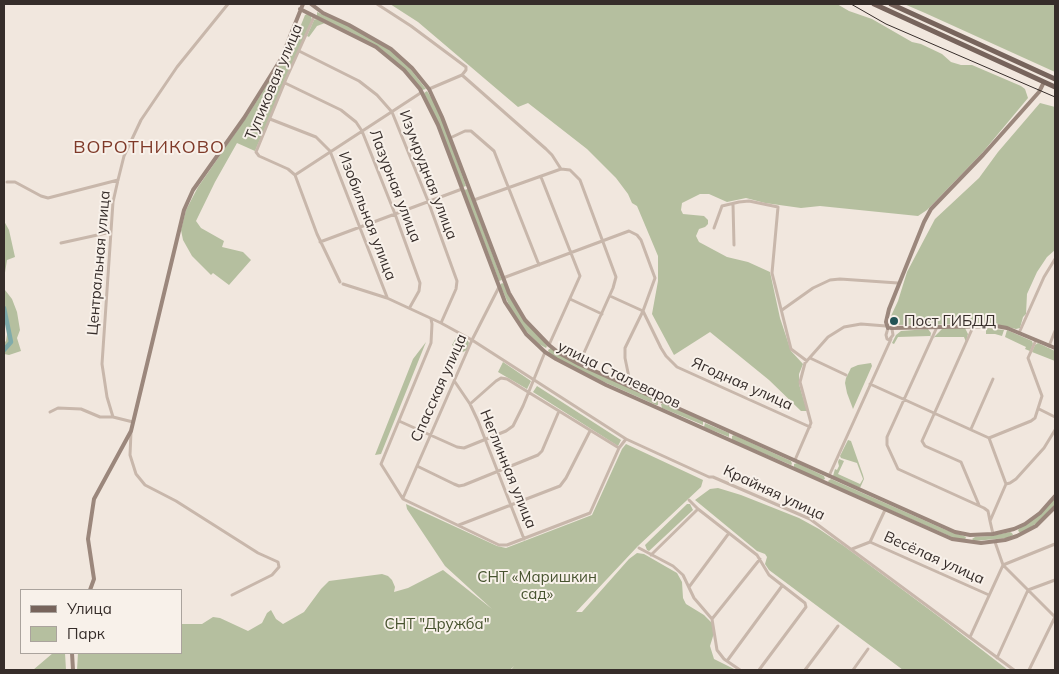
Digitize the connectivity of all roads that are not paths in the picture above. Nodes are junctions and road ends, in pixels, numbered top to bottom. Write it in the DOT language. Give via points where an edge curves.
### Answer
graph roads {
  1 [pos="228,4"];
  2 [pos="302,4"];
  3 [pos="310,4"];
  4 [pos="377,4"];
  5 [pos="874,4"];
  6 [pos="891,4"];
  7 [pos="300,9"];
  8 [pos="318,10"];
  9 [pos="306,12"];
  10 [pos="314,17"];
  11 [pos="299,51"];
  12 [pos="462,75"];
  13 [pos="1055,79"];
  14 [pos="1044,82"];
  15 [pos="285,83"];
  16 [pos="1055,87"];
  17 [pos="429,89"];
  18 [pos="422,92"];
  19 [pos="392,112"];
  20 [pos="270,119"];
  21 [pos="362,131"];
  22 [pos="450,138"];
  23 [pos="330,151"];
  24 [pos="561,169"];
  25 [pos="295,175"];
  26 [pos="541,176"];
  27 [pos="118,180"];
  28 [pos="7,182"];
  29 [pos="468,186"];
  30 [pos="509,188"];
  31 [pos="462,189"];
  32 [pos="474,200"];
  33 [pos="428,201"];
  34 [pos="733,204"];
  35 [pos="396,214"];
  36 [pos="361,227"];
  37 [pos="714,228"];
  38 [pos="111,232"];
  39 [pos="602,241"];
  40 [pos="320,242"];
  41 [pos="61,243"];
  42 [pos="734,245"];
  43 [pos="570,254"];
  44 [pos="1055,259"];
  45 [pos="539,265"];
  46 [pos="504,280"];
  47 [pos="898,283"];
  48 [pos="498,285"];
  49 [pos="610,296"];
  50 [pos="387,298"];
  51 [pos="570,299"];
  52 [pos="410,307"];
  53 [pos="782,310"];
  54 [pos="643,311"];
  55 [pos="602,314"];
  56 [pos="431,319"];
  57 [pos="442,323"];
  58 [pos="973,326"];
  59 [pos="888,327"];
  60 [pos="903,327"];
  61 [pos="937,327"];
  62 [pos="1055,331"];
  63 [pos="1019,333"];
  64 [pos="890,338"];
  65 [pos="472,340"];
  66 [pos="1036,340"];
  67 [pos="549,346"];
  68 [pos="1049,346"];
  69 [pos="1055,348"];
  70 [pos="545,352"];
  71 [pos="808,360"];
  72 [pos="579,364"];
  73 [pos="846,375"];
  74 [pos="993,379"];
  75 [pos="533,380"];
  76 [pos="455,382"];
  77 [pos="870,384"];
  78 [pos="631,388"];
  79 [pos="529,392"];
  80 [pos="904,399"];
  81 [pos="661,401"];
  82 [pos="470,404"];
  83 [pos="658,408"];
  84 [pos="1039,409"];
  85 [pos="559,411"];
  86 [pos="50,412"];
  87 [pos="936,413"];
  88 [pos="113,417"];
  89 [pos="1055,417"];
  90 [pos="399,421"];
  91 [pos="705,421"];
  92 [pos="133,422"];
  93 [pos="702,427"];
  94 [pos="810,427"];
  95 [pos="971,429"];
  96 [pos="1055,430"];
  97 [pos="131,431"];
  98 [pos="590,431"];
  99 [pos="430,436"];
  100 [pos="989,438"];
  101 [pos="485,439"];
  102 [pos="626,439"];
  103 [pos="619,448"];
  104 [pos="794,461"];
  105 [pos="417,466"];
  106 [pos="791,468"];
  107 [pos="498,471"];
  108 [pos="828,476"];
  109 [pos="825,483"];
  110 [pos="1006,484"];
  111 [pos="1055,496"];
  112 [pos="403,499"];
  113 [pos="689,500"];
  114 [pos="510,506"];
  115 [pos="979,506"];
  116 [pos="1055,507"];
  117 [pos="698,509"];
  118 [pos="885,510"];
  119 [pos="990,521"];
  120 [pos="458,525"];
  121 [pos="1014,529"];
  122 [pos="728,533"];
  123 [pos="994,534"];
  124 [pos="970,535"];
  125 [pos="1017,536"];
  126 [pos="524,539"];
  127 [pos="870,542"];
  128 [pos="969,542"];
  129 [pos="995,542"];
  130 [pos="1055,544"];
  131 [pos="639,548"];
  132 [pos="852,549"];
  133 [pos="651,555"];
  134 [pos="760,559"];
  135 [pos="1003,565"];
  136 [pos="1055,580"];
  137 [pos="782,586"];
  138 [pos="689,587"];
  139 [pos="90,589"];
  140 [pos="1028,590"];
  141 [pos="232,595"];
  142 [pos="989,596"];
  143 [pos="1055,616"];
  144 [pos="712,619"];
  145 [pos="838,626"];
  146 [pos="970,637"];
  147 [pos="868,650"];
  148 [pos="72,654"];
  149 [pos="997,658"];
  150 [pos="727,661"];
  151 [pos="73,670"];
  152 [pos="740,670"];
  153 [pos="759,670"];
  154 [pos="805,670"];
  155 [pos="853,670"];
  156 [pos="1014,670"];
  157 [pos="1030,670"];
  1 -- 27 [label="street, Центральная улица" via="177,67 141,120 124,156"];
  2 -- 7 [label="main road"];
  3 -- 8 [label="main road, улица Сталеваров"];
  3 -- 9 [label="main road"];
  4 -- 12 [label="street" via="466,67"];
  5 -- 14 [label="main road"];
  6 -- 13 [label="main road"];
  7 -- 9 [label="main road, улица Сталеваров"];
  7 -- 92 [label="main road" via="281,59 193,190 184,210"];
  8 -- 10 [label="main road"];
  8 -- 17 [label="main road, улица Сталеваров" via="391,49"];
  9 -- 10 [label="main road, улица Сталеваров"];
  10 -- 11 [label="street, Тупиковая улица"];
  10 -- 18 [label="main road, улица Сталеваров" via="386,54"];
  11 -- 15 [label="street, Тупиковая улица"];
  11 -- 19 [label="street, Изумрудная улица" via="359,81"];
  12 -- 17 [label="street"];
  12 -- 24 [label="street" via="546,149"];
  14 -- 16 [label="main road"];
  14 -- 47 [label="main road" via="1039,92 983,155 931,209"];
  15 -- 20 [label="street, Тупиковая улица"];
  15 -- 21 [label="street, Лазурная улица" via="341,110"];
  17 -- 18 [label="main road"];
  17 -- 22 [label="main road, улица Сталеваров"];
  18 -- 19 [label="street"];
  18 -- 31 [label="main road, улица Сталеваров"];
  19 -- 21 [label="street"];
  19 -- 33 [label="street, Изумрудная улица"];
  20 -- 23 [label="street, Изобильная улица" via="310,134 321,140"];
  20 -- 25 [label="street, Тупиковая улица" via="257,150 259,156"];
  21 -- 23 [label="street"];
  21 -- 35 [label="street, Лазурная улица"];
  22 -- 29 [label="main road, улица Сталеваров"];
  22 -- 30 [label="street" via="471,131 491,147"];
  23 -- 25 [label="street"];
  23 -- 36 [label="street, Изобильная улица"];
  24 -- 26 [label="street"];
  24 -- 39 [label="street" via="570,170 580,180"];
  25 -- 40 [label="street"];
  26 -- 30 [label="street"];
  26 -- 43 [label="street"];
  27 -- 28 [label="street" via="48,198 15,182"];
  27 -- 38 [label="street, Центральная улица"];
  29 -- 31 [label="main road"];
  29 -- 32 [label="main road, улица Сталеваров"];
  30 -- 32 [label="street"];
  30 -- 45 [label="street"];
  31 -- 33 [label="street"];
  31 -- 48 [label="main road, улица Сталеваров"];
  32 -- 46 [label="main road, улица Сталеваров"];
  33 -- 35 [label="street"];
  33 -- 57 [label="street, Изумрудная улица" via="457,281"];
  34 -- 37 [label="street" via="722,206"];
  34 -- 42 [label="street"];
  34 -- 53 [label="street" via="749,202 778,207 771,269"];
  35 -- 36 [label="street"];
  35 -- 52 [label="street, Лазурная улица" via="420,283"];
  36 -- 40 [label="street"];
  36 -- 50 [label="street, Изобильная улица"];
  38 -- 41 [label="street"];
  38 -- 88 [label="street, Центральная улица" via="102,364"];
  39 -- 43 [label="street"];
  39 -- 49 [label="street" via="616,277"];
  39 -- 54 [label="street" via="629,231 641,240 655,278"];
  40 -- 50 [label="street, Крайняя улица" via="342,283"];
  43 -- 45 [label="street"];
  43 -- 51 [label="street" via="580,276"];
  44 -- 63 [label="street"];
  45 -- 46 [label="street"];
  46 -- 48 [label="main road"];
  46 -- 67 [label="main road, улица Сталеваров" via="525,320"];
  47 -- 53 [label="street" via="830,280"];
  47 -- 59 [label="main road" via="889,309"];
  48 -- 65 [label="street, Спасская улица"];
  48 -- 70 [label="main road, улица Сталеваров" via="522,328"];
  49 -- 54 [label="street"];
  49 -- 55 [label="street"];
  50 -- 52 [label="street, Крайняя улица"];
  51 -- 55 [label="street"];
  51 -- 67 [label="street"];
  52 -- 56 [label="street, Крайняя улица"];
  53 -- 71 [label="street" via="790,349"];
  54 -- 78 [label="street" via="624,354"];
  54 -- 94 [label="street, Ягодная улица" via="661,348 678,368"];
  55 -- 72 [label="street"];
  56 -- 57 [label="street, Крайняя улица"];
  56 -- 90 [label="street" via="431,343"];
  57 -- 65 [label="street, Крайняя улица"];
  58 -- 61 [label="main road"];
  58 -- 63 [label="main road" via="996,326"];
  58 -- 87 [label="street"];
  59 -- 60 [label="main road"];
  59 -- 64 [label="street"];
  59 -- 64 [label="street" via="886,332"];
  59 -- 71 [label="street" via="861,324 844,327 828,336"];
  60 -- 61 [label="main road"];
  60 -- 64 [label="street"];
  61 -- 80 [label="street"];
  62 -- 68 [label="street"];
  63 -- 66 [label="main road"];
  64 -- 77 [label="street"];
  65 -- 75 [label="street, Крайняя улица"];
  65 -- 76 [label="street, Спасская улица"];
  66 -- 68 [label="main road"];
  66 -- 84 [label="street" via="1028,358 1042,396"];
  67 -- 70 [label="main road"];
  67 -- 72 [label="main road, улица Сталеваров"];
  68 -- 69 [label="main road"];
  70 -- 75 [label="street"];
  70 -- 83 [label="main road, улица Сталеваров"];
  71 -- 73 [label="street"];
  71 -- 94 [label="street" via="800,382 811,419"];
  72 -- 78 [label="main road, улица Сталеваров"];
  74 -- 95 [label="street"];
  75 -- 79 [label="street"];
  75 -- 102 [label="street, Крайняя улица"];
  76 -- 82 [label="street, Неглинная улица"];
  76 -- 99 [label="street, Спасская улица"];
  77 -- 80 [label="street"];
  77 -- 108 [label="street"];
  78 -- 81 [label="main road, улица Сталеваров"];
  79 -- 82 [label="street" via="501,378"];
  79 -- 85 [label="street"];
  79 -- 101 [label="street" via="510,429"];
  80 -- 87 [label="street"];
  80 -- 115 [label="street" via="886,441 896,467"];
  81 -- 83 [label="main road"];
  81 -- 91 [label="main road, улица Сталеваров"];
  82 -- 101 [label="street, Неглинная улица"];
  83 -- 93 [label="main road, улица Сталеваров"];
  84 -- 89 [label="street"];
  84 -- 100 [label="street" via="1031,421"];
  85 -- 98 [label="street"];
  85 -- 107 [label="street" via="538,455"];
  86 -- 88 [label="street" via="58,408 82,409 100,417"];
  87 -- 95 [label="street"];
  87 -- 115 [label="street" via="923,444 961,462"];
  88 -- 92 [label="street"];
  90 -- 99 [label="street"];
  90 -- 112 [label="street" via="381,464"];
  91 -- 93 [label="main road"];
  91 -- 104 [label="main road, улица Сталеваров"];
  92 -- 97 [label="main road"];
  93 -- 106 [label="main road, улица Сталеваров"];
  94 -- 104 [label="street"];
  95 -- 100 [label="street"];
  96 -- 110 [label="street" via="1044,448 1016,479"];
  97 -- 139 [label="main road" via="94,499 88,539 94,579"];
  97 -- 141 [label="street" via="130,455 136,474 145,485 278,562 279,567 272,575"];
  98 -- 103 [label="street"];
  98 -- 114 [label="street" via="560,486"];
  99 -- 101 [label="street" via="464,448"];
  99 -- 105 [label="street, Спасская улица"];
  100 -- 110 [label="street"];
  101 -- 107 [label="street, Неглинная улица"];
  102 -- 103 [label="street"];
  102 -- 132 [label="street, Крайняя улица" via="810,519"];
  103 -- 126 [label="street" via="590,513"];
  104 -- 106 [label="main road"];
  104 -- 108 [label="main road, улица Сталеваров"];
  105 -- 107 [label="street" via="459,486"];
  105 -- 112 [label="street, Спасская улица"];
  106 -- 109 [label="main road, улица Сталеваров"];
  107 -- 114 [label="street, Неглинная улица"];
  108 -- 109 [label="main road"];
  108 -- 124 [label="main road, улица Сталеваров" via="945,528"];
  109 -- 118 [label="main road, улица Сталеваров"];
  110 -- 119 [label="street"];
  111 -- 121 [label="main road, улица Сталеваров" via="1032,519"];
  112 -- 120 [label="street"];
  113 -- 117 [label="street"];
  114 -- 120 [label="street"];
  114 -- 126 [label="street, Неглинная улица"];
  115 -- 119 [label="street" via="986,509"];
  116 -- 125 [label="main road, улица Сталеваров" via="1044,519"];
  117 -- 122 [label="street"];
  117 -- 133 [label="street"];
  118 -- 127 [label="street, Весёлая улица"];
  118 -- 128 [label="main road, улица Сталеваров" via="944,536"];
  119 -- 123 [label="street"];
  120 -- 126 [label="street" via="500,546"];
  121 -- 123 [label="main road, улица Сталеваров"];
  121 -- 125 [label="main road"];
  122 -- 134 [label="street"];
  122 -- 138 [label="street"];
  123 -- 124 [label="main road, улица Сталеваров"];
  124 -- 128 [label="main road"];
  125 -- 129 [label="main road, улица Сталеваров"];
  127 -- 132 [label="street, Весёлая улица"];
  127 -- 142 [label="street, Весёлая улица"];
  128 -- 129 [label="main road, улица Сталеваров"];
  129 -- 135 [label="street"];
  130 -- 135 [label="street"];
  131 -- 133 [label="street"];
  132 -- 146 [label="street, Крайняя улица"];
  133 -- 138 [label="street" via="679,571"];
  134 -- 137 [label="street" via="764,569"];
  134 -- 144 [label="street"];
  135 -- 140 [label="street"];
  135 -- 142 [label="street"];
  136 -- 140 [label="street"];
  137 -- 150 [label="street"];
  137 -- 153 [label="street" via="806,607"];
  138 -- 144 [label="street"];
  140 -- 143 [label="street"];
  140 -- 149 [label="street"];
  142 -- 146 [label="street"];
  143 -- 157 [label="street"];
  144 -- 150 [label="street" via="717,650"];
  145 -- 154 [label="street"];
  146 -- 149 [label="street, Крайняя улица"];
  147 -- 155 [label="street"];
  148 -- 151 [label="main road"];
  149 -- 156 [label="street, Крайняя улица"];
  150 -- 152 [label="street"];
}
